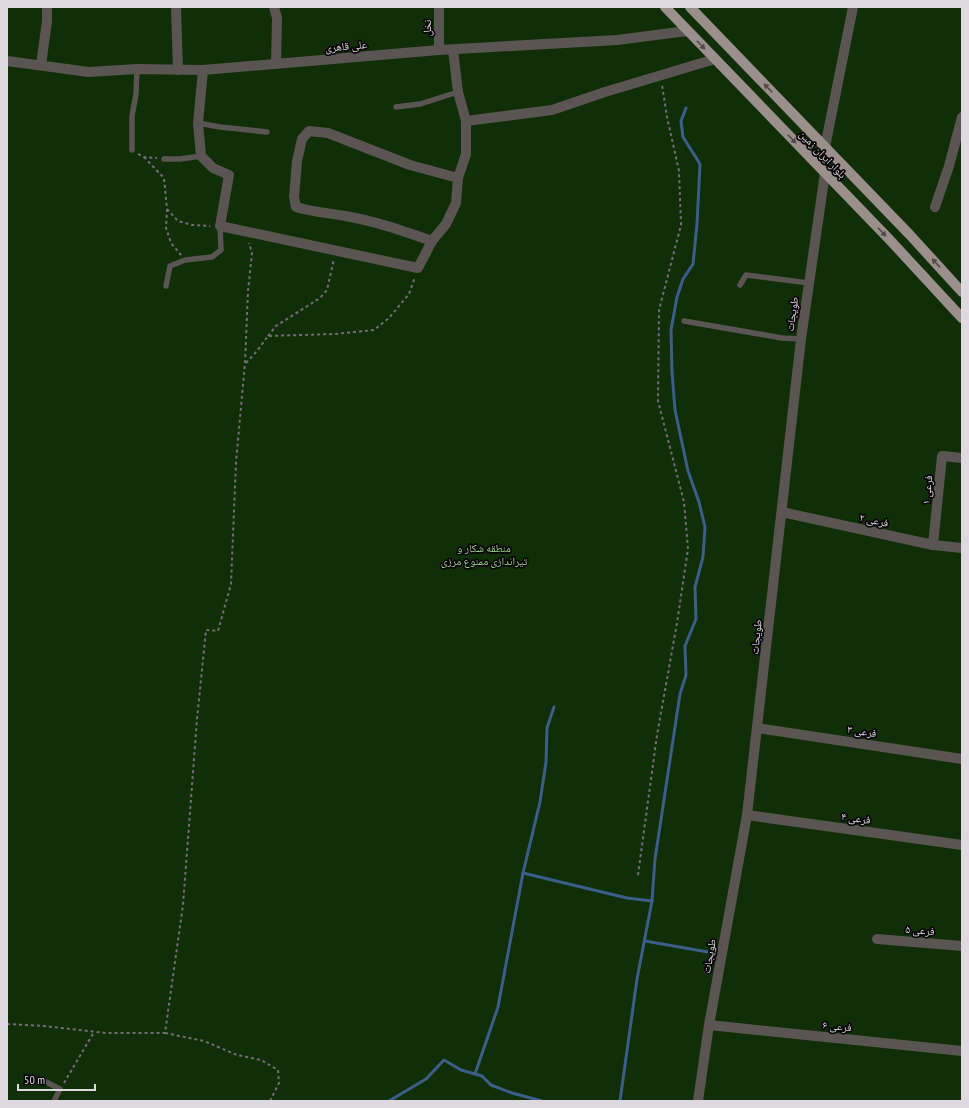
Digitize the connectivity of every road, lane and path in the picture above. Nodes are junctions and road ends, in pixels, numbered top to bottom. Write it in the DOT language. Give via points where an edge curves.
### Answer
graph roads {
  1 [pos="47,7"];
  2 [pos="176,7"];
  3 [pos="274,7"];
  4 [pos="440,7"];
  5 [pos="664,7"];
  6 [pos="690,7"];
  7 [pos="853,7"];
  8 [pos="688,31"];
  9 [pos="439,50"];
  10 [pos="453,50"];
  11 [pos="715,59"];
  12 [pos="7,61"];
  13 [pos="276,64"];
  14 [pos="40,65"];
  15 [pos="137,69"];
  16 [pos="178,70"];
  17 [pos="202,70"];
  18 [pos="660,76"];
  19 [pos="458,92"];
  20 [pos="396,106"];
  21 [pos="962,117"];
  22 [pos="466,121"];
  23 [pos="198,123"];
  24 [pos="267,132"];
  25 [pos="825,147"];
  26 [pos="132,150"];
  27 [pos="201,156"];
  28 [pos="144,157"];
  29 [pos="164,159"];
  30 [pos="825,173"];
  31 [pos="458,178"];
  32 [pos="935,207"];
  33 [pos="167,209"];
  34 [pos="220,226"];
  35 [pos="237,230"];
  36 [pos="432,241"];
  37 [pos="336,251"];
  38 [pos="185,260"];
  39 [pos="418,268"];
  40 [pos="809,282"];
  41 [pos="740,285"];
  42 [pos="166,286"];
  43 [pos="962,292"];
  44 [pos="962,318"];
  45 [pos="684,321"];
  46 [pos="268,336"];
  47 [pos="801,339"];
  48 [pos="246,363"];
  49 [pos="962,458"];
  50 [pos="782,512"];
  51 [pos="933,545"];
  52 [pos="962,548"];
  53 [pos="758,728"];
  54 [pos="962,759"];
  55 [pos="747,815"];
  56 [pos="962,845"];
  57 [pos="638,874"];
  58 [pos="877,939"];
  59 [pos="962,946"];
  60 [pos="7,1024"];
  61 [pos="709,1025"];
  62 [pos="94,1032"];
  63 [pos="165,1034"];
  64 [pos="962,1051"];
  65 [pos="42,1080"];
  66 [pos="60,1089"];
  67 [pos="54,1101"];
  68 [pos="270,1101"];
  69 [pos="698,1101"];
  1 -- 14 [label="street"];
  2 -- 16 [label="street"];
  3 -- 13 [label="street" via="277,18"];
  4 -- 9 [label="street, نخل"];
  5 -- 8 [label="main road, بلوار ایران زمین"];
  25 -- 6 [label="main road, بلوار ایران زمین, one-way"];
  7 -- 25 [label="street"];
  8 -- 10 [label="street, علی قاهری" via="617,40"];
  8 -- 11 [label="main road, بلوار ایران زمین, one-way"];
  9 -- 10 [label="street, علی قاهری"];
  9 -- 13 [label="street, علی قاهری"];
  10 -- 19 [label="street"];
  11 -- 18 [label="street"];
  11 -- 30 [label="main road, بلوار ایران زمین, one-way"];
  12 -- 14 [label="street, علی قاهری"];
  13 -- 17 [label="street, علی قاهری"];
  14 -- 15 [label="street, علی قاهری" via="89,72"];
  15 -- 16 [label="street, علی قاهری"];
  15 -- 26 [label="lane" via="132,116"];
  16 -- 17 [label="street, علی قاهری"];
  17 -- 23 [label="street"];
  18 -- 22 [label="street" via="552,110"];
  18 -- 57 [label="path" via="679,171 681,225 659,310 658,401 684,502 688,549 657,735"];
  19 -- 20 [label="lane" via="420,104"];
  19 -- 22 [label="street"];
  21 -- 32 [label="street"];
  22 -- 31 [label="street" via="466,154"];
  23 -- 24 [label="lane"];
  23 -- 27 [label="street"];
  43 -- 25 [label="main road, بلوار ایران زمین, one-way"];
  26 -- 28 [label="path"];
  27 -- 29 [label="lane"];
  27 -- 34 [label="street" via="213,168 229,176"];
  28 -- 29 [label="path"];
  28 -- 33 [label="path" via="164,178"];
  30 -- 40 [label="street, طویجات"];
  30 -- 44 [label="main road, بلوار ایران زمین, one-way"];
  31 -- 36 [label="street" via="456,203 446,224"];
  31 -- 36 [label="street" via="410,165 328,133 309,131 302,139 294,197 296,207 387,225"];
  33 -- 34 [label="path" via="178,221 192,225"];
  33 -- 38 [label="path" via="166,228 171,243"];
  34 -- 35 [label="street"];
  34 -- 38 [label="lane" via="221,250 212,257"];
  35 -- 37 [label="street"];
  35 -- 48 [label="path" via="250,244 252,253"];
  36 -- 39 [label="street"];
  37 -- 39 [label="street"];
  37 -- 46 [label="path" via="327,290 320,298 276,326"];
  38 -- 42 [label="lane" via="170,266"];
  39 -- 46 [label="path" via="409,294 390,318 374,330"];
  40 -- 41 [label="lane" via="746,276"];
  40 -- 47 [label="street, طویجات"];
  45 -- 47 [label="lane"];
  46 -- 48 [label="path"];
  47 -- 50 [label="street, طویجات"];
  48 -- 63 [label="path" via="236,462 231,584 218,631 206,630 183,905"];
  49 -- 51 [label="street, فرعی ۱" via="942,456"];
  50 -- 51 [label="street, فرعی ۲"];
  50 -- 53 [label="street, طویجات"];
  51 -- 52 [label="street, فرعی ۲"];
  53 -- 54 [label="street, فرعی ۳"];
  53 -- 55 [label="street, طویجات"];
  55 -- 56 [label="street, فرعی ۴"];
  55 -- 61 [label="street, طویجات"];
  58 -- 59 [label="street, فرعی ۵"];
  60 -- 62 [label="path"];
  61 -- 64 [label="street, فرعی ۶"];
  61 -- 69 [label="street, طویجات"];
  62 -- 63 [label="path"];
  62 -- 66 [label="path"];
  63 -- 68 [label="path" via="204,1041 237,1055 261,1060 278,1070 279,1083"];
  65 -- 66 [label="lane"];
  66 -- 67 [label="lane"];
}
